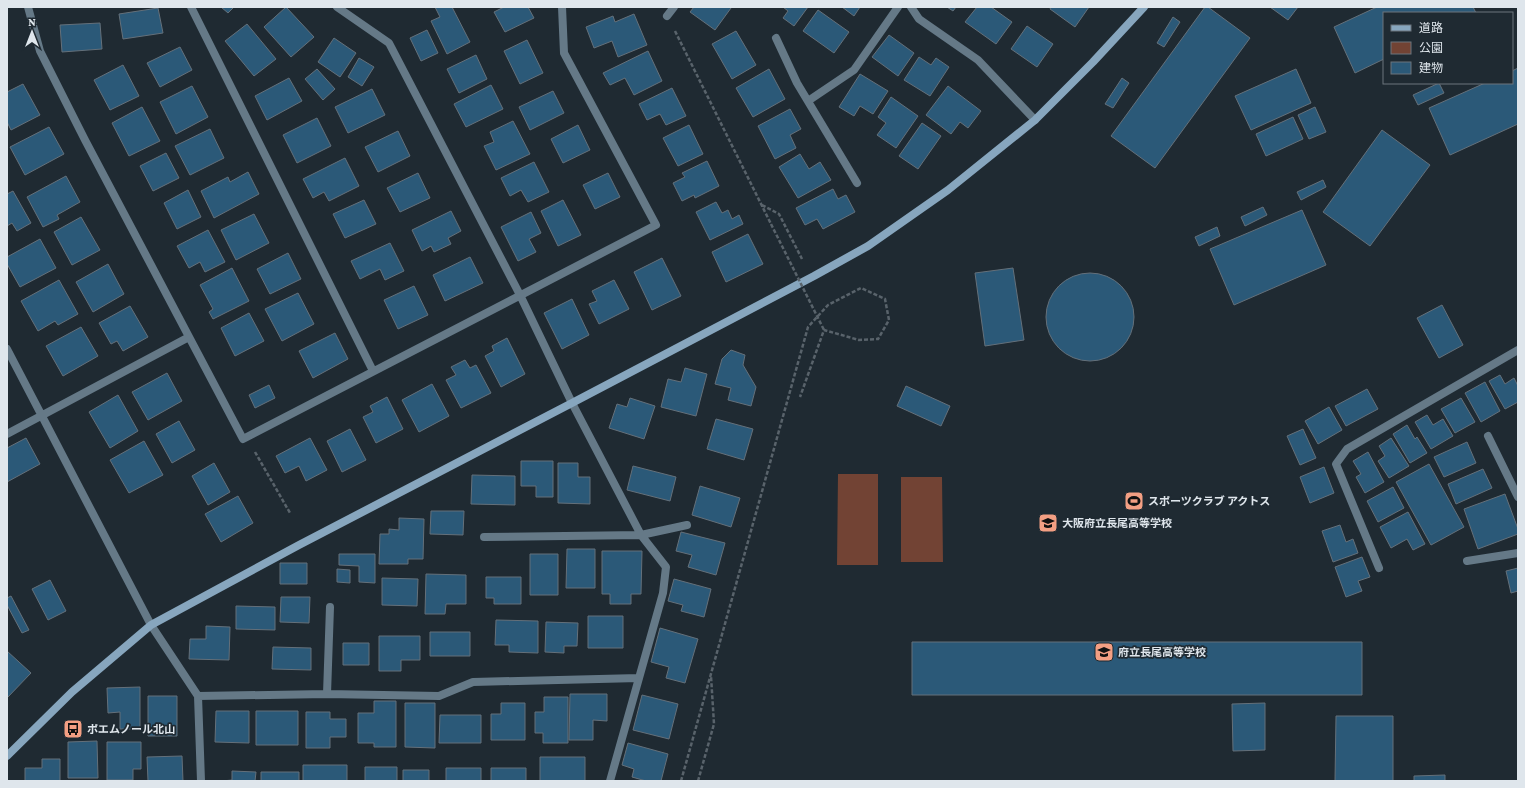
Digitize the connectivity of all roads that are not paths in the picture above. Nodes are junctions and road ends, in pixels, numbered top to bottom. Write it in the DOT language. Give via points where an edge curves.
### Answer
graph roads {
  1 [pos="28,7"];
  2 [pos="191,7"];
  3 [pos="337,7"];
  4 [pos="562,7"];
  5 [pos="674,7"];
  6 [pos="898,7"];
  7 [pos="911,7"];
  8 [pos="1144,7"];
  9 [pos="667,16"];
  10 [pos="776,38"];
  11 [pos="808,101"];
  12 [pos="1035,120"];
  13 [pos="857,182"];
  14 [pos="520,295"];
  15 [pos="189,337"];
  16 [pos="7,349"];
  17 [pos="1518,350"];
  18 [pos="373,371"];
  19 [pos="572,403"];
  20 [pos="42,415"];
  21 [pos="7,434"];
  22 [pos="1488,436"];
  23 [pos="1518,497"];
  24 [pos="687,525"];
  25 [pos="641,536"];
  26 [pos="484,537"];
  27 [pos="1518,553"];
  28 [pos="1467,561"];
  29 [pos="1379,568"];
  30 [pos="330,607"];
  31 [pos="151,625"];
  32 [pos="639,678"];
  33 [pos="326,694"];
  34 [pos="198,696"];
  35 [pos="7,756"];
  36 [pos="201,781"];
  37 [pos="610,781"];
  1 -- 15 [label="street" via="40,51"];
  2 -- 18 [label="street"];
  3 -- 14 [label="street" via="389,43"];
  4 -- 14 [label="street" via="564,53 656,225"];
  5 -- 9 [label="street"];
  6 -- 11 [label="street" via="854,70"];
  7 -- 12 [label="street" via="919,19 978,60"];
  8 -- 12 [label="street" via="1094,62"];
  10 -- 11 [label="street"];
  11 -- 13 [label="street"];
  12 -- 19 [label="street" via="948,190 868,246"];
  14 -- 18 [label="street"];
  14 -- 19 [label="street"];
  15 -- 18 [label="street" via="243,439"];
  15 -- 20 [label="street"];
  16 -- 20 [label="street"];
  17 -- 29 [label="street" via="1347,449 1336,464"];
  19 -- 25 [label="street"];
  19 -- 31 [label="street" via="299,544"];
  20 -- 21 [label="street"];
  20 -- 31 [label="street"];
  22 -- 23 [label="street"];
  24 -- 25 [label="street"];
  25 -- 26 [label="street"];
  25 -- 32 [label="street" via="666,567 663,593"];
  27 -- 28 [label="street"];
  30 -- 33 [label="street"];
  31 -- 34 [label="street"];
  31 -- 35 [label="street" via="72,692"];
  32 -- 33 [label="street" via="473,682 439,696"];
  32 -- 37 [label="street"];
  33 -- 34 [label="street"];
  34 -- 36 [label="street"];
}
